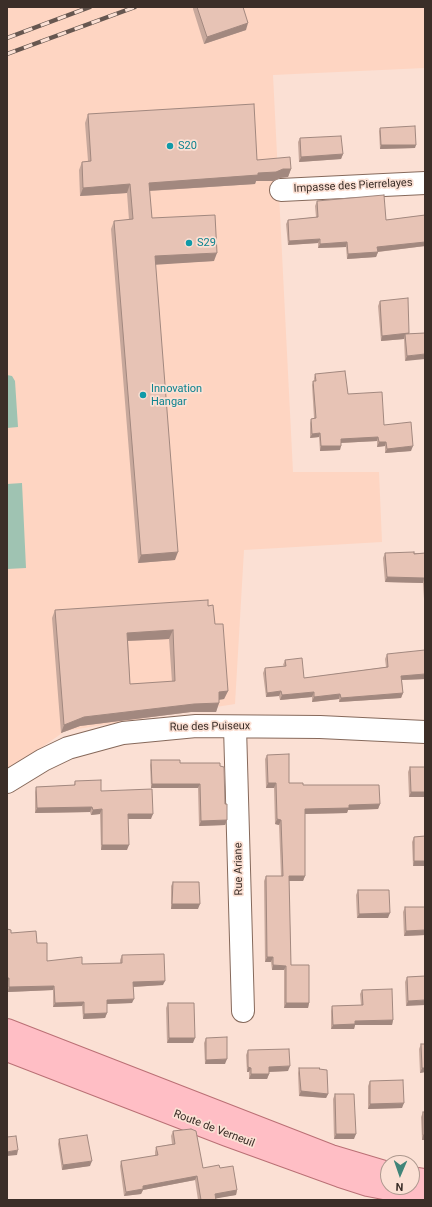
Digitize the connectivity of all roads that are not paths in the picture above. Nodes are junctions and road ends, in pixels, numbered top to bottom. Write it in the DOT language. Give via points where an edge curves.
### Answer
graph roads {
  1 [pos="425,183"];
  2 [pos="281,190"];
  3 [pos="235,727"];
  4 [pos="425,732"];
  5 [pos="7,782"];
  6 [pos="242,1011"];
  7 [pos="7,1030"];
  8 [pos="7,1050"];
  9 [pos="380,1171"];
  10 [pos="425,1196"];
  1 -- 2 [label="street, Impasse des Pierrelayes"];
  3 -- 4 [label="street, Rue des Puiseux" via="320,727"];
  3 -- 5 [label="street, Rue des Puiseux" via="163,728 104,737 68,748"];
  3 -- 6 [label="street, Rue Ariane"];
  7 -- 9 [label="main road, Route de Verneuil" via="331,1156"];
  8 -- 10 [label="main road, Route de Verneuil" via="340,1176 368,1185"];
}
